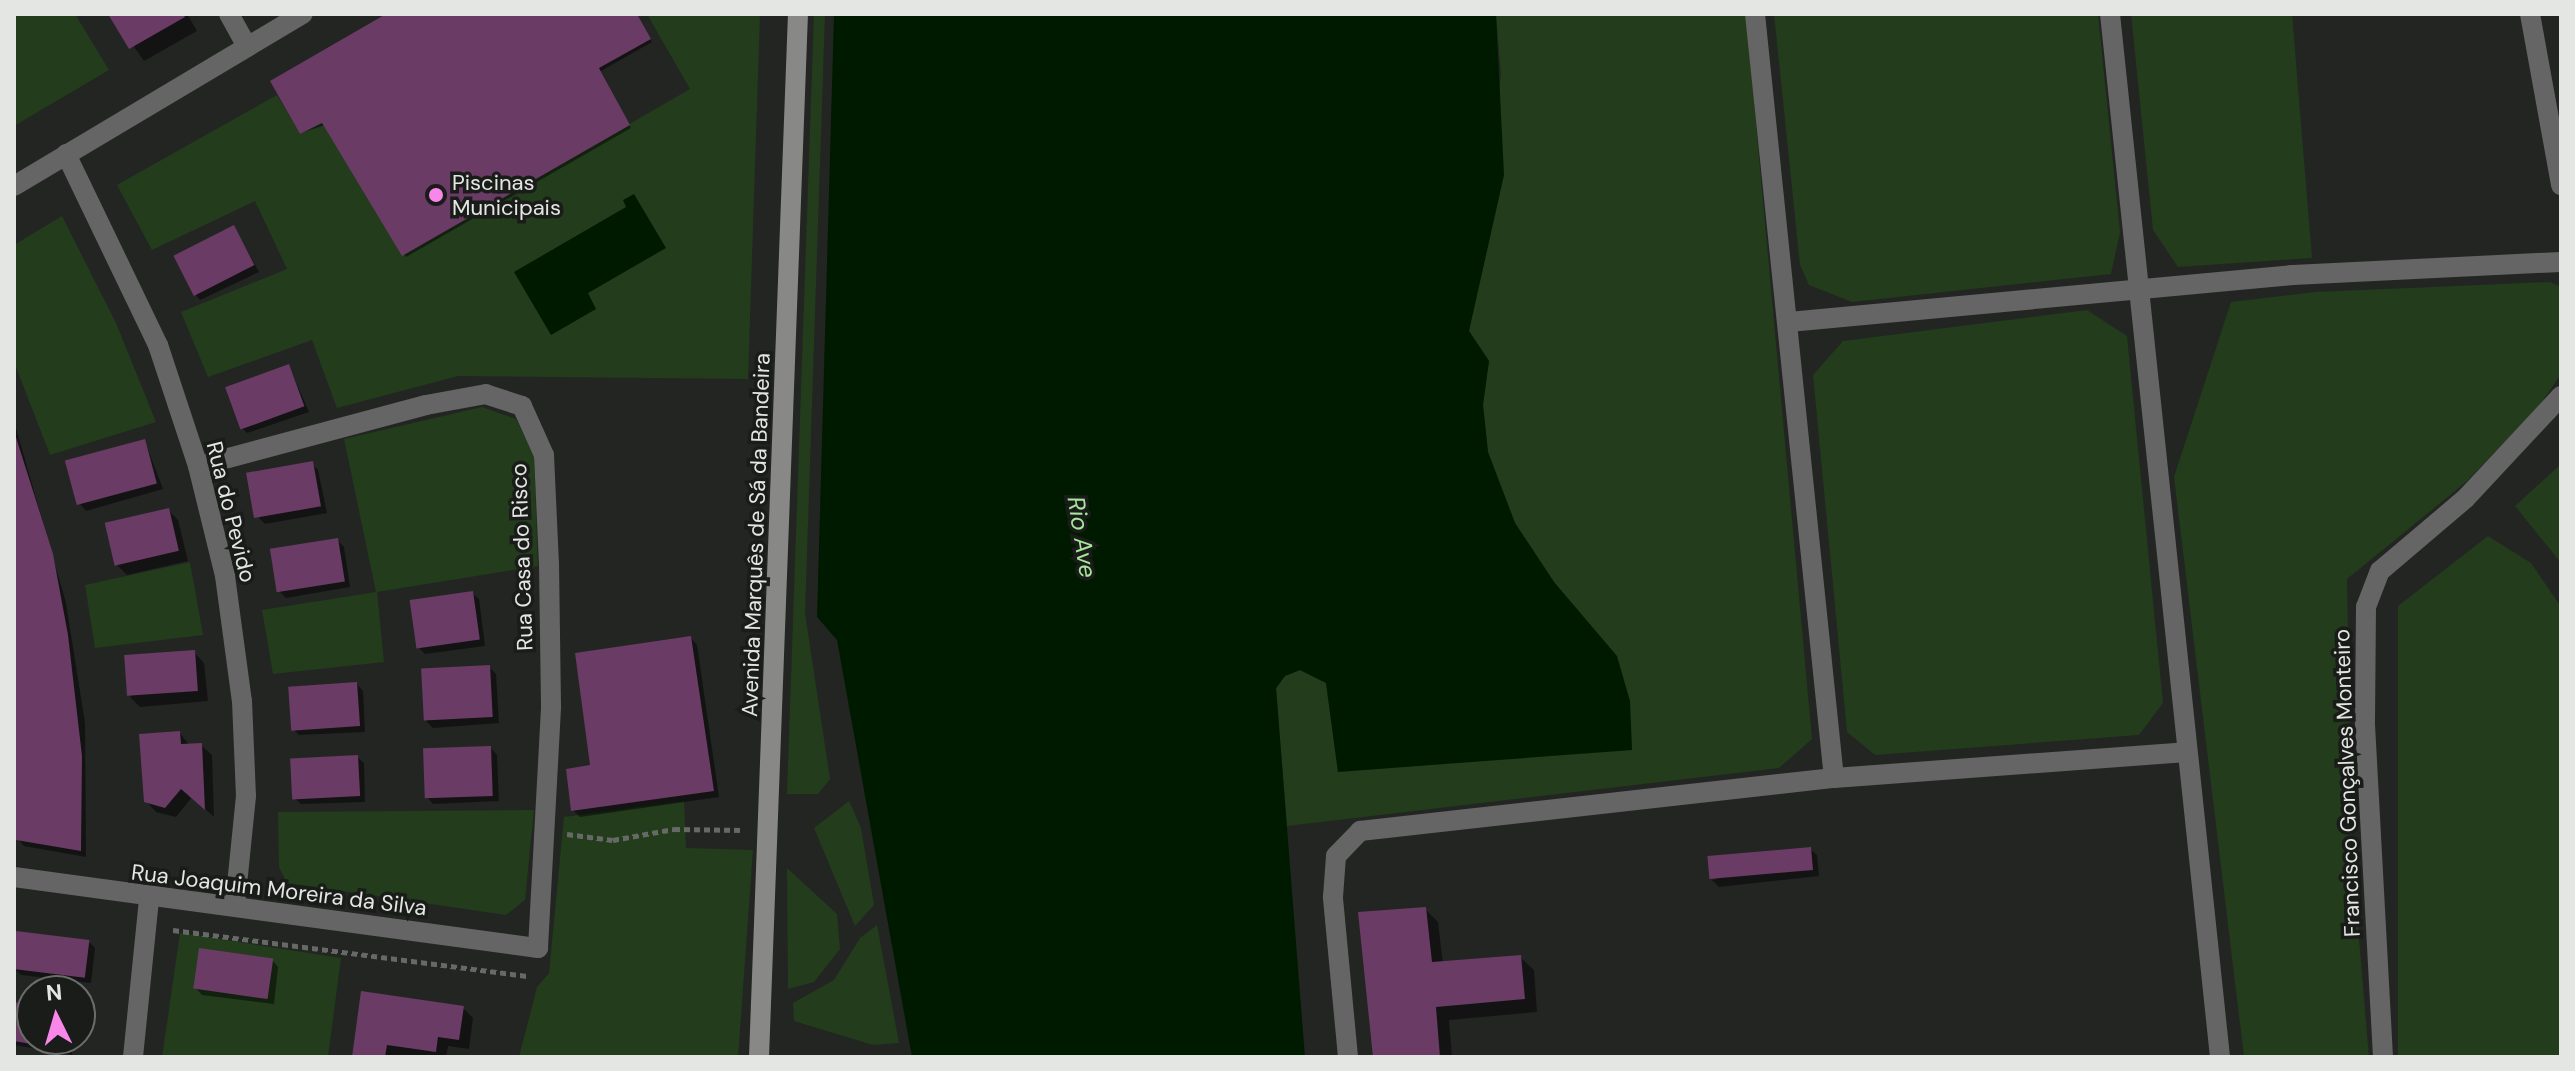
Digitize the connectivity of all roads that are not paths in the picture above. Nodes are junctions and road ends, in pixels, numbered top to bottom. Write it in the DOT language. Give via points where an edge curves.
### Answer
graph roads {
  1 [pos="229,14"];
  2 [pos="303,14"];
  3 [pos="798,14"];
  4 [pos="1755,14"];
  5 [pos="2110,14"];
  6 [pos="2530,14"];
  7 [pos="247,46"];
  8 [pos="66,154"];
  9 [pos="2561,185"];
  10 [pos="14,186"];
  11 [pos="2561,262"];
  12 [pos="2137,287"];
  13 [pos="1789,322"];
  14 [pos="2561,396"];
  15 [pos="198,466"];
  16 [pos="2186,752"];
  17 [pos="1834,778"];
  18 [pos="14,877"];
  19 [pos="149,899"];
  20 [pos="235,905"];
  21 [pos="538,948"];
  22 [pos="133,1057"];
  23 [pos="759,1057"];
  24 [pos="1348,1057"];
  25 [pos="2220,1057"];
  26 [pos="2383,1057"];
  1 -- 7 [label="street"];
  2 -- 7 [label="street"];
  3 -- 23 [label="main road, Avenida Marquês de Sá da Bandeira"];
  4 -- 13 [label="street"];
  5 -- 12 [label="street"];
  6 -- 9 [label="street"];
  7 -- 8 [label="street"];
  8 -- 10 [label="street"];
  8 -- 15 [label="street, Rua do Pevido" via="158,345"];
  11 -- 12 [label="street"];
  12 -- 13 [label="street"];
  12 -- 16 [label="street"];
  13 -- 17 [label="street"];
  14 -- 26 [label="street, Francisco Gonçalves Monteiro" via="2465,499 2380,571 2366,607 2365,722"];
  15 -- 20 [label="street, Rua do Pevido" via="225,576 242,701 246,796"];
  15 -- 21 [label="street, Rua Casa do Risco" via="426,405 486,394 522,406 544,455 551,706"];
  16 -- 17 [label="street"];
  16 -- 25 [label="street"];
  17 -- 24 [label="street" via="1360,831 1336,856 1333,897"];
  18 -- 19 [label="street, Rua Joaquim Moreira da Silva"];
  19 -- 20 [label="street, Rua Joaquim Moreira da Silva"];
  19 -- 22 [label="street"];
  20 -- 21 [label="street, Rua Joaquim Moreira da Silva"];
}
